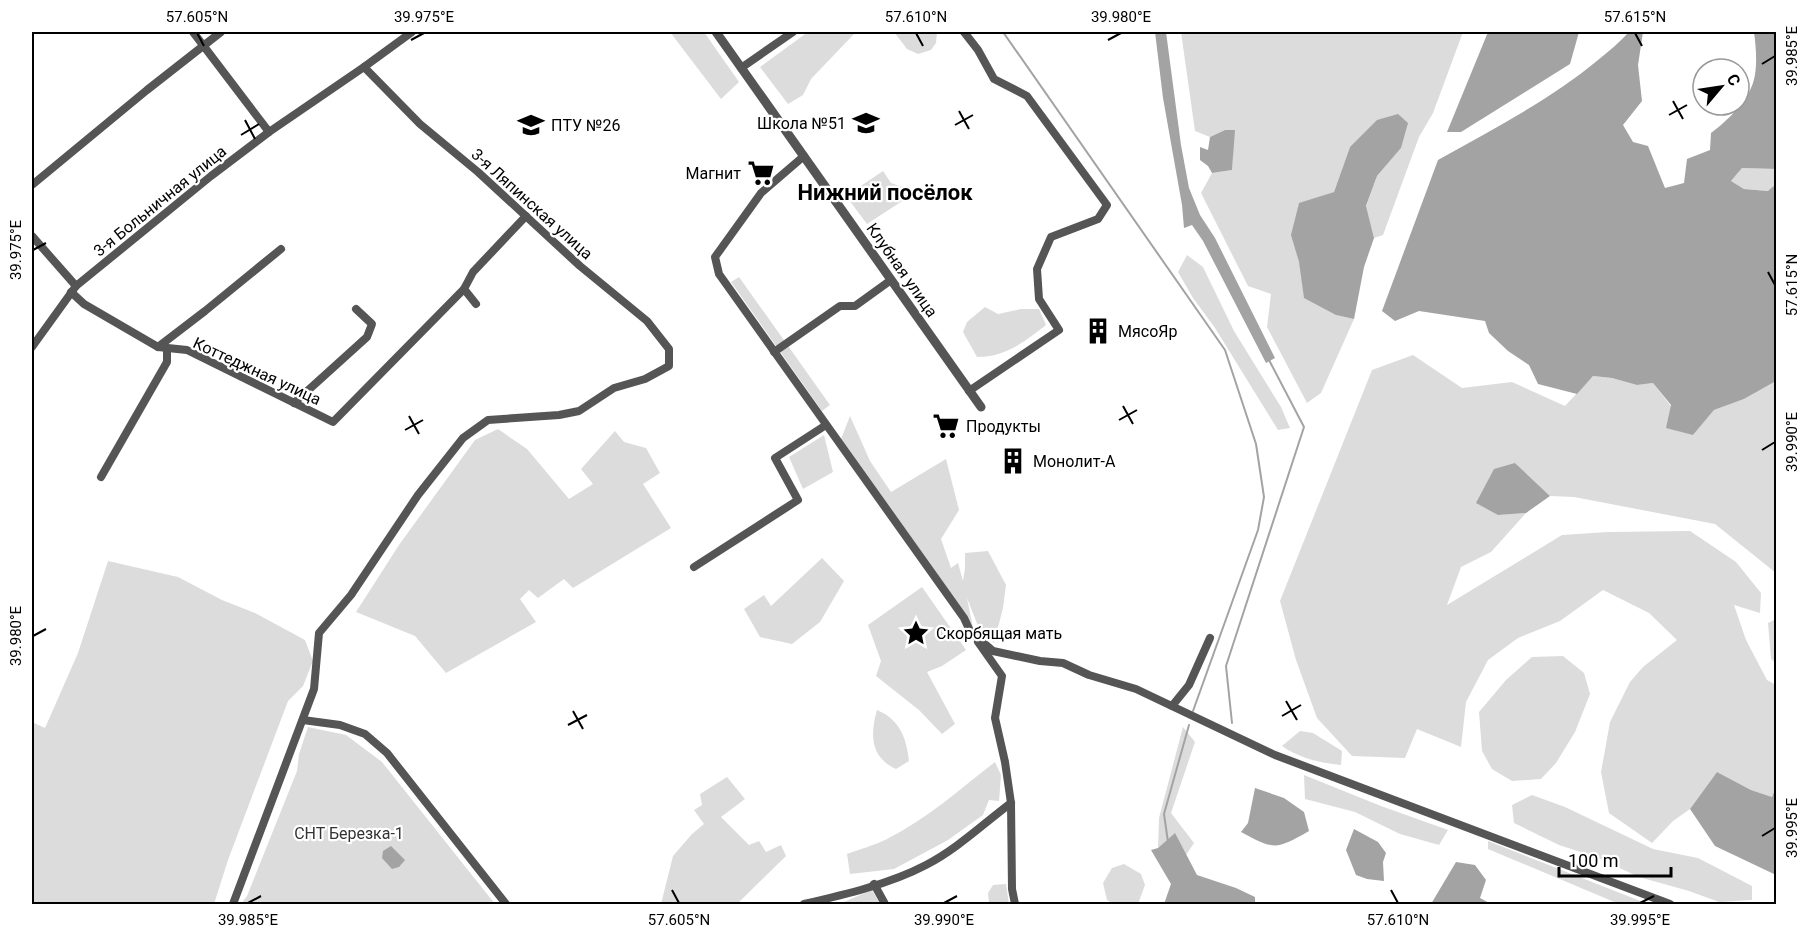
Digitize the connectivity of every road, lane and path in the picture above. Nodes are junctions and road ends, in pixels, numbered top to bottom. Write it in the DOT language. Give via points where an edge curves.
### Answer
graph roads {
  1 [pos="193,32"];
  2 [pos="221,32"];
  3 [pos="412,32"];
  4 [pos="716,32"];
  5 [pos="794,32"];
  6 [pos="964,32"];
  7 [pos="203,46"];
  8 [pos="364,67"];
  9 [pos="741,68"];
  10 [pos="269,132"];
  11 [pos="804,156"];
  12 [pos="32,185"];
  13 [pos="526,216"];
  14 [pos="32,236"];
  15 [pos="281,249"];
  16 [pos="891,280"];
  17 [pos="464,288"];
  18 [pos="74,289"];
  19 [pos="476,304"];
  20 [pos="356,309"];
  21 [pos="32,347"];
  22 [pos="158,347"];
  23 [pos="167,349"];
  24 [pos="774,352"];
  25 [pos="969,391"];
  26 [pos="294,403"];
  27 [pos="981,407"];
  28 [pos="826,425"];
  29 [pos="100,477"];
  30 [pos="694,567"];
  31 [pos="970,631"];
  32 [pos="1210,638"];
  33 [pos="1172,706"];
  34 [pos="303,720"];
  35 [pos="1011,803"];
  36 [pos="874,884"];
  37 [pos="233,904"];
  38 [pos="506,904"];
  39 [pos="804,904"];
  40 [pos="885,904"];
  41 [pos="1015,904"];
  42 [pos="1670,904"];
  1 -- 7 [label="street"];
  2 -- 7 [label="street"];
  3 -- 8 [label="street, 3-я Больничная улица"];
  4 -- 9 [label="street, Клубная улица"];
  5 -- 9 [label="street"];
  6 -- 25 [label="street" via="994,79 1027,96 1107,205 1098,219 1051,237 1037,269 1039,298 1059,330"];
  7 -- 10 [label="street"];
  7 -- 12 [label="street"];
  8 -- 10 [label="street, 3-я Больничная улица"];
  8 -- 13 [label="street, 3-я Ляпинская улица" via="420,124"];
  9 -- 11 [label="street, Клубная улица"];
  10 -- 18 [label="street, 3-я Больничная улица"];
  11 -- 16 [label="street, Клубная улица"];
  11 -- 24 [label="street" via="761,193 716,257 719,274"];
  13 -- 17 [label="street" via="473,272"];
  13 -- 34 [label="street, 3-я Ляпинская улица" via="647,321 669,349 669,366 645,379 614,388 579,411 488,420 464,438 418,495 351,596 319,633 314,688"];
  14 -- 18 [label="street, Коттеджная улица"];
  15 -- 22 [label="street"];
  16 -- 24 [label="street" via="855,306 840,306"];
  16 -- 25 [label="street, Клубная улица"];
  17 -- 19 [label="street"];
  17 -- 26 [label="street, Коттеджная улица" via="333,422"];
  18 -- 21 [label="street, 3-я Больничная улица"];
  18 -- 22 [label="street, Коттеджная улица" via="84,304"];
  20 -- 26 [label="street" via="372,324 367,337"];
  22 -- 23 [label="street, Коттеджная улица"];
  23 -- 26 [label="street, Коттеджная улица" via="186,350"];
  23 -- 29 [label="street" via="167,362"];
  24 -- 28 [label="street"];
  25 -- 27 [label="street, Клубная улица"];
  28 -- 30 [label="street" via="775,458 798,500"];
  28 -- 31 [label="street"];
  31 -- 33 [label="street" via="993,651 1063,663"];
  31 -- 35 [label="street" via="1002,676 995,718"];
  32 -- 33 [label="street" via="1190,684"];
  33 -- 42 [label="street" via="1275,755"];
  34 -- 37 [label="street"];
  34 -- 38 [label="street" via="340,725 365,734 387,753"];
  35 -- 36 [label="street" via="926,865"];
  35 -- 41 [label="street"];
  36 -- 39 [label="street"];
  36 -- 40 [label="street"];
}
